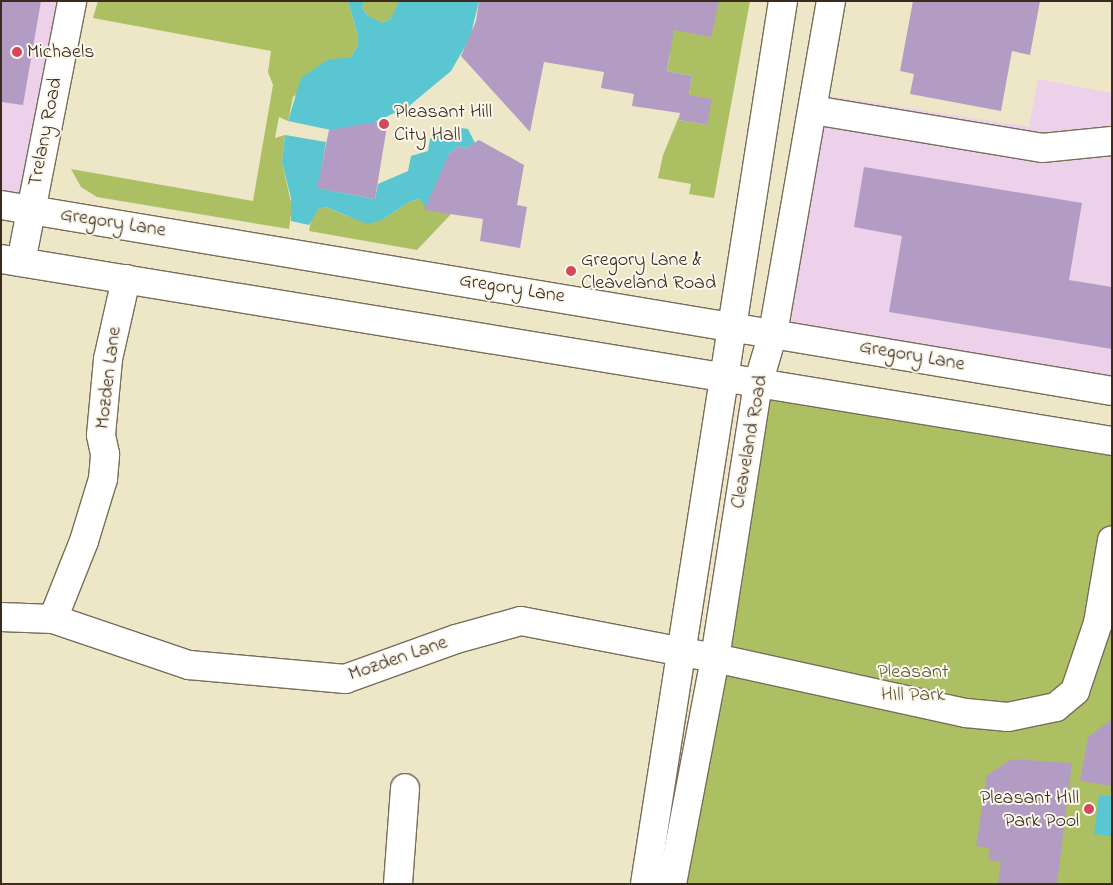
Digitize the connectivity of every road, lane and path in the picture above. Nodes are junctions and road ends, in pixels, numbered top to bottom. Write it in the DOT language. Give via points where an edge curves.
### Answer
graph roads {
  1 [pos="72,1"];
  2 [pos="783,1"];
  3 [pos="831,1"];
  4 [pos="813,110"];
  5 [pos="1112,141"];
  6 [pos="1,205"];
  7 [pos="31,210"];
  8 [pos="11,260"];
  9 [pos="126,279"];
  10 [pos="732,325"];
  11 [pos="773,333"];
  12 [pos="725,378"];
  13 [pos="758,384"];
  14 [pos="1112,391"];
  15 [pos="1112,440"];
  16 [pos="1112,540"];
  17 [pos="1,617"];
  18 [pos="53,619"];
  19 [pos="682,652"];
  20 [pos="715,658"];
  21 [pos="405,788"];
  22 [pos="406,883"];
  23 [pos="645,884"];
  24 [pos="672,884"];
  1 -- 7 [label="street, Trelany Road"];
  2 -- 10 [label="street, Cleaveland Road"];
  3 -- 4 [label="street, Cleaveland Road"];
  4 -- 5 [label="street" via="1042,148"];
  4 -- 11 [label="street, Cleaveland Road"];
  6 -- 7 [label="street, Gregory Lane"];
  7 -- 8 [label="street, Trelany Road"];
  7 -- 10 [label="street, Gregory Lane"];
  8 -- 9 [label="street"];
  9 -- 12 [label="street"];
  9 -- 18 [label="street, Mozden Lane" via="108,358 101,435 105,454 103,479 84,541"];
  10 -- 11 [label="street, Gregory Lane"];
  10 -- 12 [label="street, Cleaveland Road"];
  11 -- 13 [label="street, Cleaveland Road"];
  11 -- 14 [label="street, Gregory Lane"];
  12 -- 13 [label="street"];
  12 -- 19 [label="street, Cleaveland Road"];
  13 -- 15 [label="street"];
  13 -- 20 [label="street, Cleaveland Road"];
  16 -- 20 [label="street, Mozden Lane" via="1088,658 1075,691 1056,707 1008,717 966,713"];
  17 -- 18 [label="street, Mozden Lane"];
  18 -- 19 [label="street, Mozden Lane" via="189,665 345,679 456,639 521,622"];
  19 -- 20 [label="street, Mozden Lane"];
  19 -- 23 [label="street, Cleaveland Road"];
  20 -- 24 [label="street, Cleaveland Road"];
  21 -- 22 [label="street"];
}
